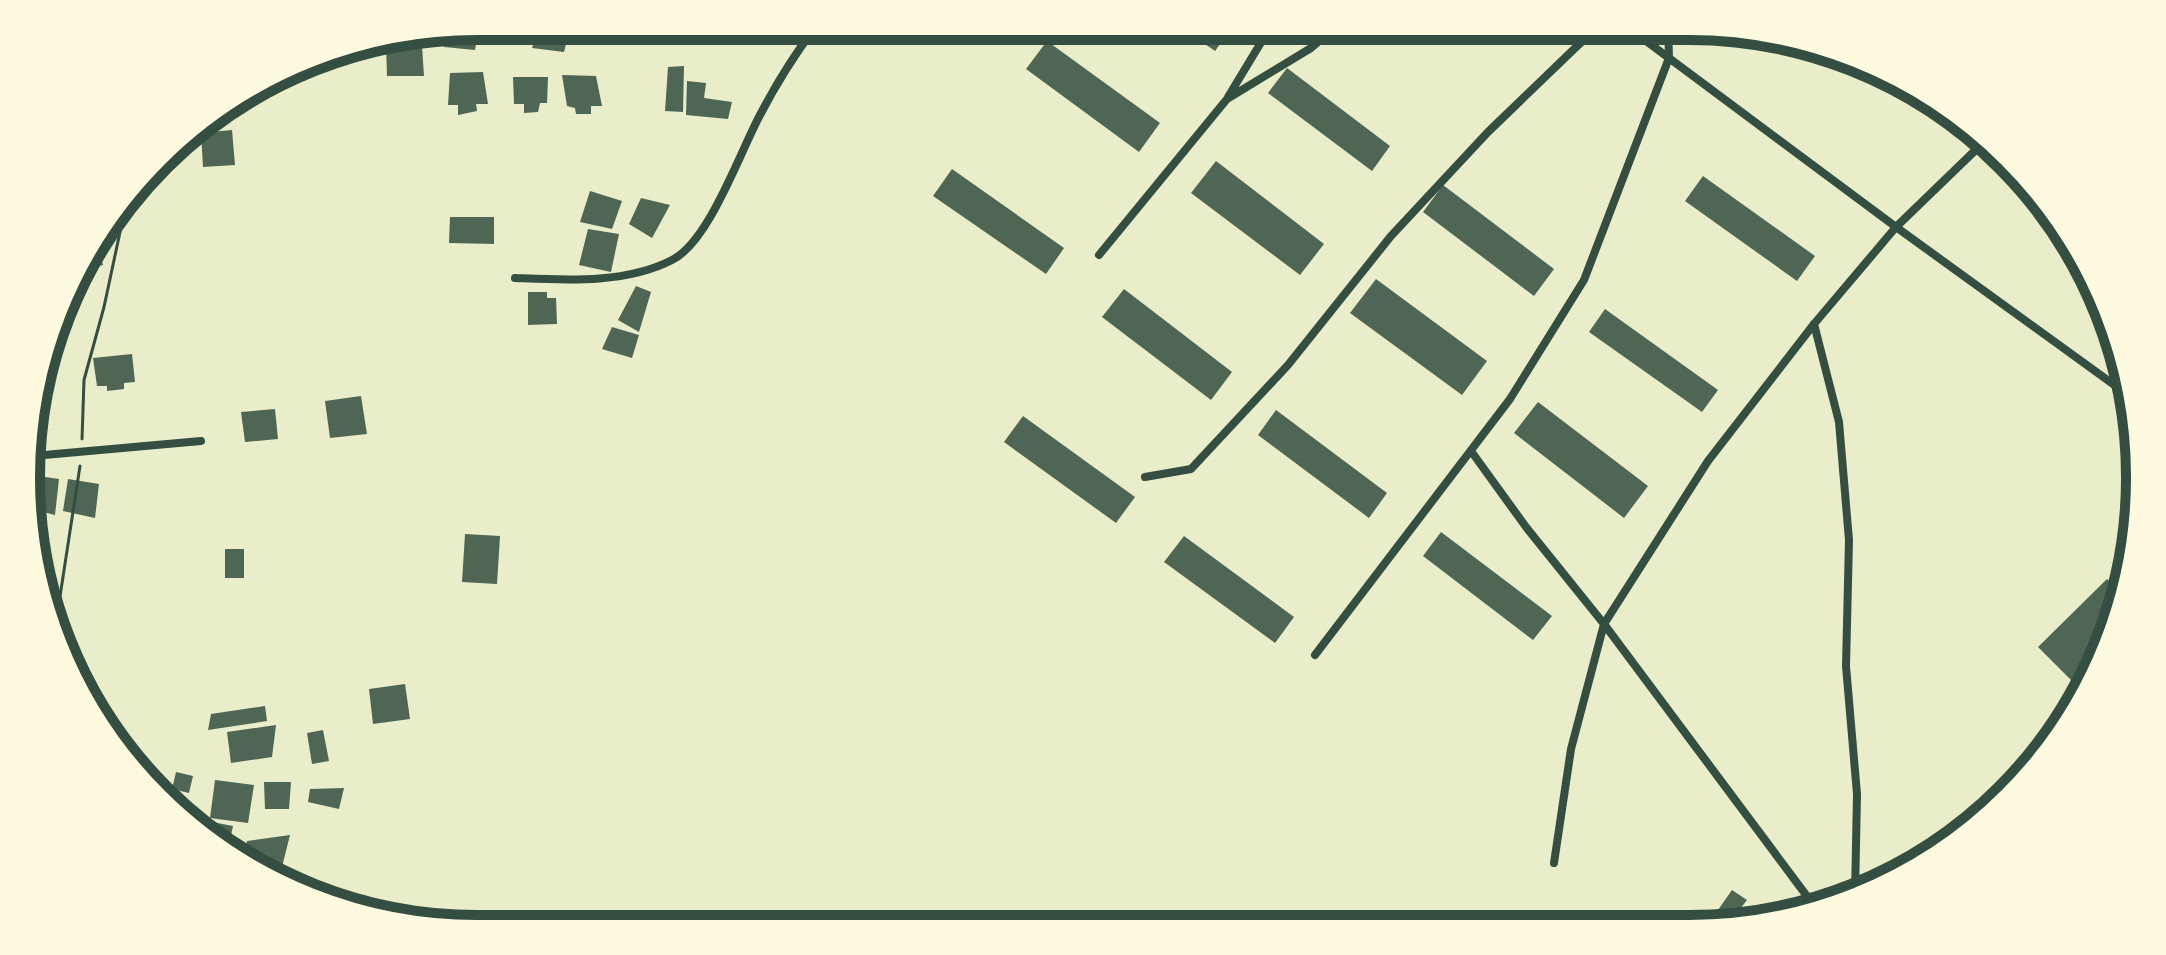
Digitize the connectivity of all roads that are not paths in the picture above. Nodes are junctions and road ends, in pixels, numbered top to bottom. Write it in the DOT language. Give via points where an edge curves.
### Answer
graph roads {
  1 [pos="806,40"];
  2 [pos="1263,40"];
  3 [pos="1320,40"];
  4 [pos="1583,40"];
  5 [pos="1645,40"];
  6 [pos="1668,40"];
  7 [pos="1669,58"];
  8 [pos="1227,99"];
  9 [pos="1977,149"];
  10 [pos="1896,227"];
  11 [pos="1099,255"];
  12 [pos="515,278"];
  13 [pos="1814,324"];
  14 [pos="2117,387"];
  15 [pos="201,441"];
  16 [pos="1471,451"];
  17 [pos="41,455"];
  18 [pos="1145,477"];
  19 [pos="1604,624"];
  20 [pos="1315,655"];
  21 [pos="1554,863"];
  22 [pos="1855,882"];
  23 [pos="1808,898"];
  1 -- 12 [label="street" via="761,113 701,232 675,259 642,272 568,280"];
  2 -- 8 [label="street"];
  3 -- 8 [label="street"];
  4 -- 18 [label="street" via="1391,236 1288,365 1191,469"];
  5 -- 7 [label="street"];
  6 -- 7 [label="street"];
  7 -- 10 [label="street"];
  7 -- 16 [label="street" via="1584,280"];
  8 -- 11 [label="street"];
  9 -- 10 [label="street"];
  10 -- 13 [label="street"];
  10 -- 14 [label="street"];
  13 -- 19 [label="street" via="1708,461"];
  13 -- 22 [label="street" via="1839,422 1849,540 1846,666 1857,794"];
  15 -- 17 [label="street"];
  16 -- 19 [label="street"];
  16 -- 20 [label="street"];
  19 -- 21 [label="street" via="1571,749"];
  19 -- 23 [label="street"];
}
